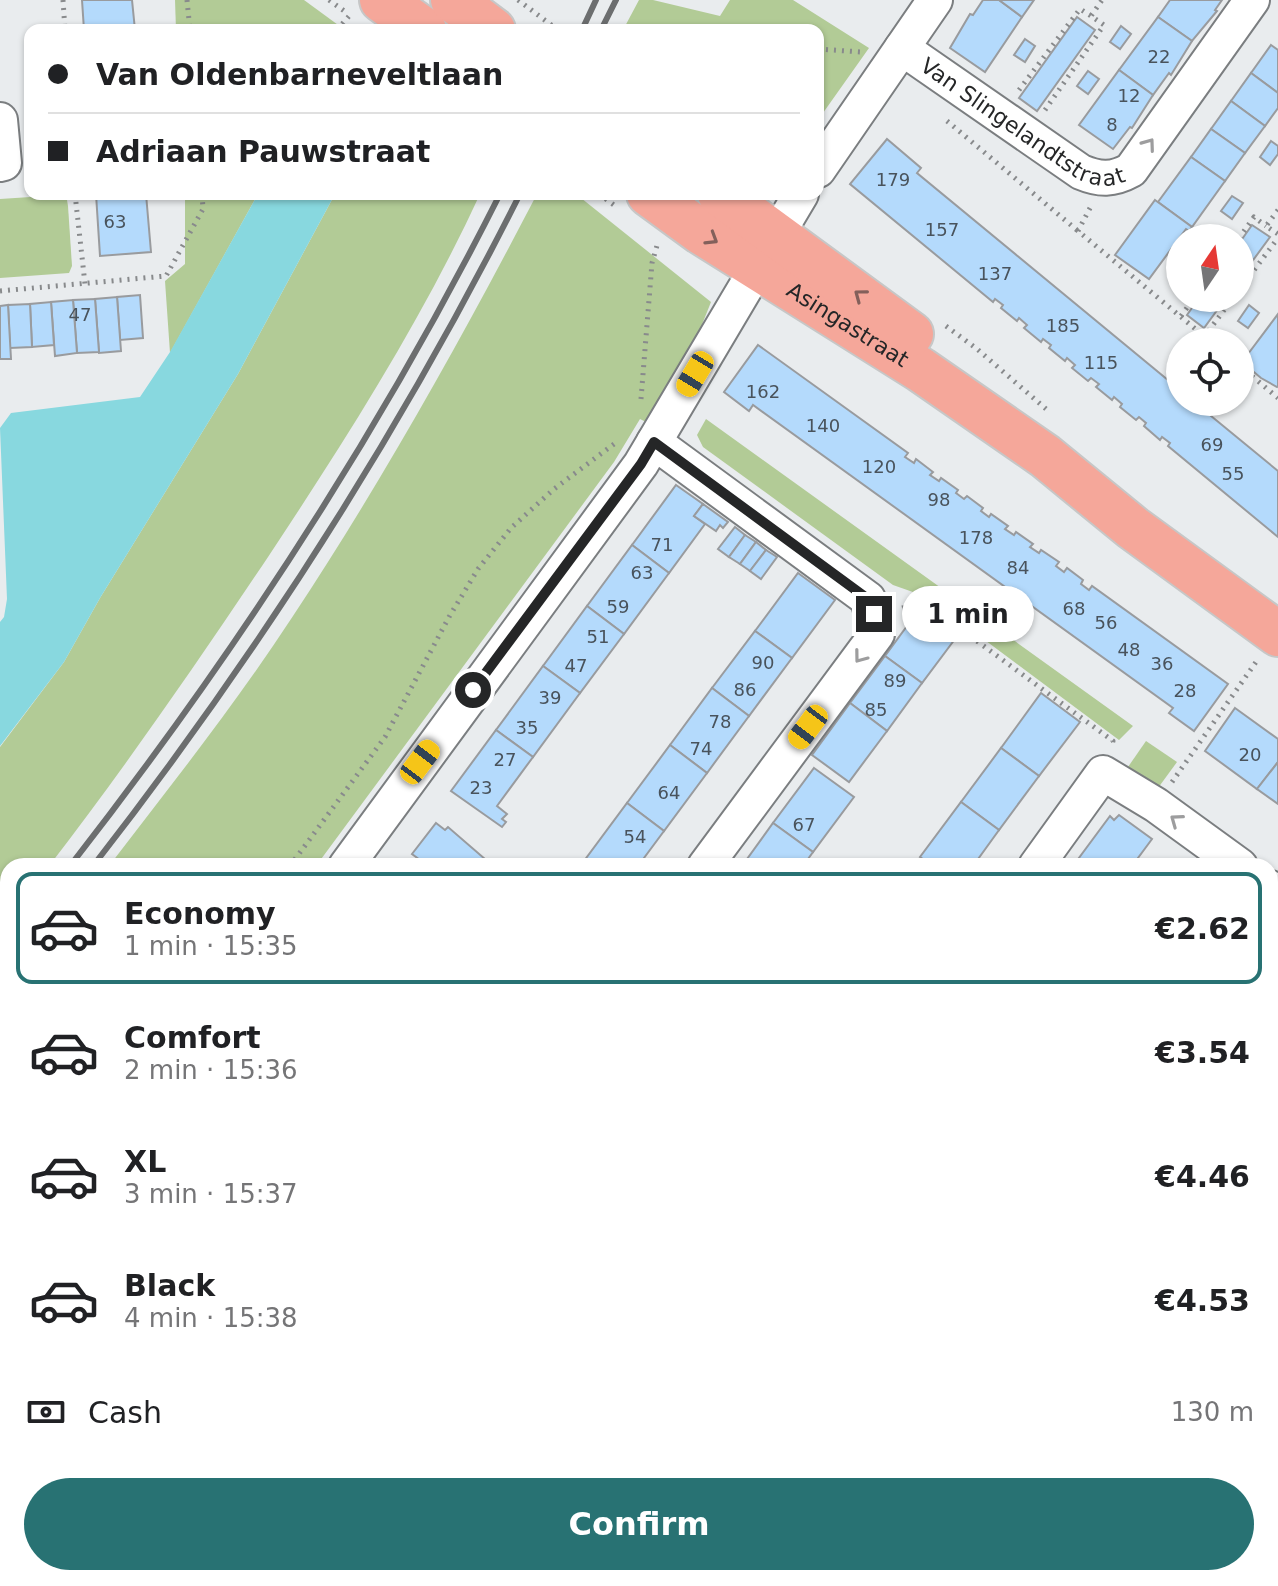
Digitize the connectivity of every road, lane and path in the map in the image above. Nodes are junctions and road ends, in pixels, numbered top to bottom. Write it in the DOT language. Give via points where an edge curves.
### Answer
graph roads {
  1 [pos="63,0"];
  2 [pos="187,0"];
  3 [pos="453,0"];
  4 [pos="518,0"];
  5 [pos="935,0"];
  6 [pos="1102,0"];
  7 [pos="1252,0"];
  8 [pos="366,8"];
  9 [pos="1091,16"];
  10 [pos="65,24"];
  11 [pos="189,24"];
  12 [pos="345,24"];
  13 [pos="408,24"];
  14 [pos="485,24"];
  15 [pos="550,24"];
  16 [pos="824,50"];
  17 [pos="895,59"];
  18 [pos="0,120"];
  19 [pos="947,121"];
  20 [pos="1014,126"];
  21 [pos="824,161"];
  22 [pos="0,164"];
  23 [pos="1106,179"];
  24 [pos="76,200"];
  25 [pos="202,200"];
  26 [pos="657,200"];
  27 [pos="725,200"];
  28 [pos="798,200"];
  29 [pos="1278,210"];
  30 [pos="1249,224"];
  31 [pos="1266,226"];
  32 [pos="1078,231"];
  33 [pos="1278,236"];
  34 [pos="659,237"];
  35 [pos="768,251"];
  36 [pos="1254,269"];
  37 [pos="85,284"];
  38 [pos="0,291"];
  39 [pos="1184,312"];
  40 [pos="1181,316"];
  41 [pos="1194,328"];
  42 [pos="1254,378"];
  43 [pos="1278,398"];
  44 [pos="637,411"];
  45 [pos="619,437"];
  46 [pos="654,442"];
  47 [pos="874,614"];
  48 [pos="1268,646"];
  49 [pos="1103,773"];
  50 [pos="1156,805"];
  51 [pos="296,858"];
  52 [pos="352,858"];
  53 [pos="711,858"];
  54 [pos="1042,858"];
  55 [pos="1229,858"];
  1 -- 10 [label="path"];
  2 -- 11 [label="path"];
  3 -- 14 [label="main road"];
  4 -- 15 [label="path"];
  5 -- 17 [label="street"];
  6 -- 9 [label="path"];
  23 -- 7 [label="street, Van Slingelandtstraat, one-way" via="1131,170"];
  8 -- 12 [label="path"];
  8 -- 13 [label="main road"];
  9 -- 20 [label="path" via="1080,9"];
  9 -- 20 [label="path" via="1104,25"];
  16 -- 17 [label="path"];
  17 -- 20 [label="street, Van Slingelandtstraat"];
  17 -- 21 [label="street"];
  18 -- 22 [label="street"];
  19 -- 32 [label="path"];
  20 -- 23 [label="street, Van Slingelandtstraat" via="1081,172"];
  23 -- 32 [label="path"];
  24 -- 37 [label="path"];
  25 -- 37 [label="path" via="203,209 166,276"];
  26 -- 35 [label="main road, Asingastraat, one-way" via="701,232"];
  27 -- 35 [label="main road, Asingastraat"];
  28 -- 35 [label="street"];
  29 -- 31 [label="path"];
  30 -- 31 [label="path" via="1254,217"];
  31 -- 33 [label="path"];
  32 -- 40 [label="path"];
  33 -- 36 [label="path"];
  34 -- 44 [label="path"];
  35 -- 46 [label="street"];
  35 -- 48 [label="main road, Asingastraat" via="921,370 1045,456"];
  37 -- 38 [label="path"];
  39 -- 40 [label="path"];
  40 -- 41 [label="path"];
  42 -- 43 [label="path"];
  45 -- 51 [label="path" via="511,528 478,569 385,737"];
  46 -- 47 [label="street" via="868,599"];
  46 -- 52 [label="street"];
  47 -- 49 [label="path" via="925,603 1113,741"];
  47 -- 53 [label="street, one-way" via="877,634"];
  48 -- 50 [label="path"];
  49 -- 50 [label="street"];
  49 -- 54 [label="street"];
  55 -- 50 [label="street, one-way"];
}
